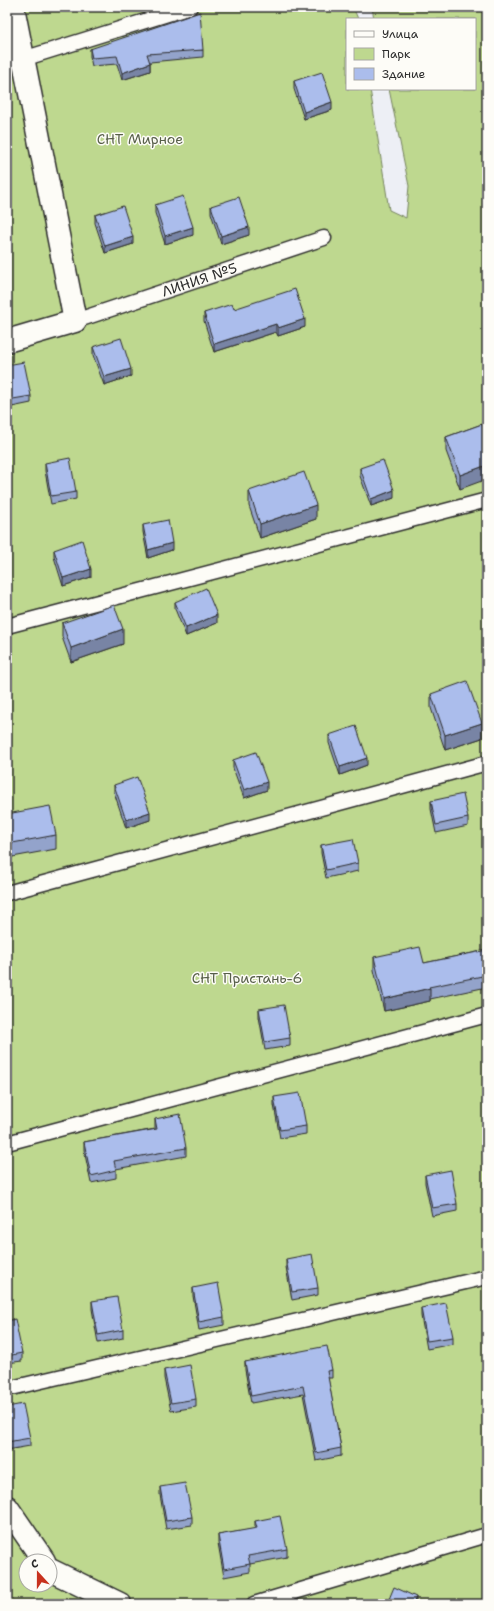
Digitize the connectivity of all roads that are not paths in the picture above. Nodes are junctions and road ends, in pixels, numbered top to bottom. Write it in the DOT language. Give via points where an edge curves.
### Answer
graph roads {
  1 [pos="13,7"];
  2 [pos="190,7"];
  3 [pos="15,60"];
  4 [pos="324,238"];
  5 [pos="75,321"];
  6 [pos="7,342"];
  7 [pos="487,500"];
  8 [pos="7,626"];
  9 [pos="487,763"];
  10 [pos="7,893"];
  11 [pos="487,1015"];
  12 [pos="7,1143"];
  13 [pos="487,1277"];
  14 [pos="7,1389"];
  15 [pos="7,1507"];
  16 [pos="487,1535"];
  17 [pos="39,1553"];
  18 [pos="58,1574"];
  19 [pos="120,1604"];
  20 [pos="254,1604"];
  1 -- 3 [label="street"];
  2 -- 3 [label="lane"];
  3 -- 5 [label="street"];
  4 -- 5 [label="lane, ЛИНИЯ №5"];
  5 -- 6 [label="street"];
  7 -- 8 [label="lane"];
  9 -- 10 [label="lane"];
  11 -- 12 [label="lane"];
  13 -- 14 [label="lane"];
  15 -- 17 [label="street"];
  16 -- 20 [label="lane"];
  18 -- 19 [label="street"];
}
